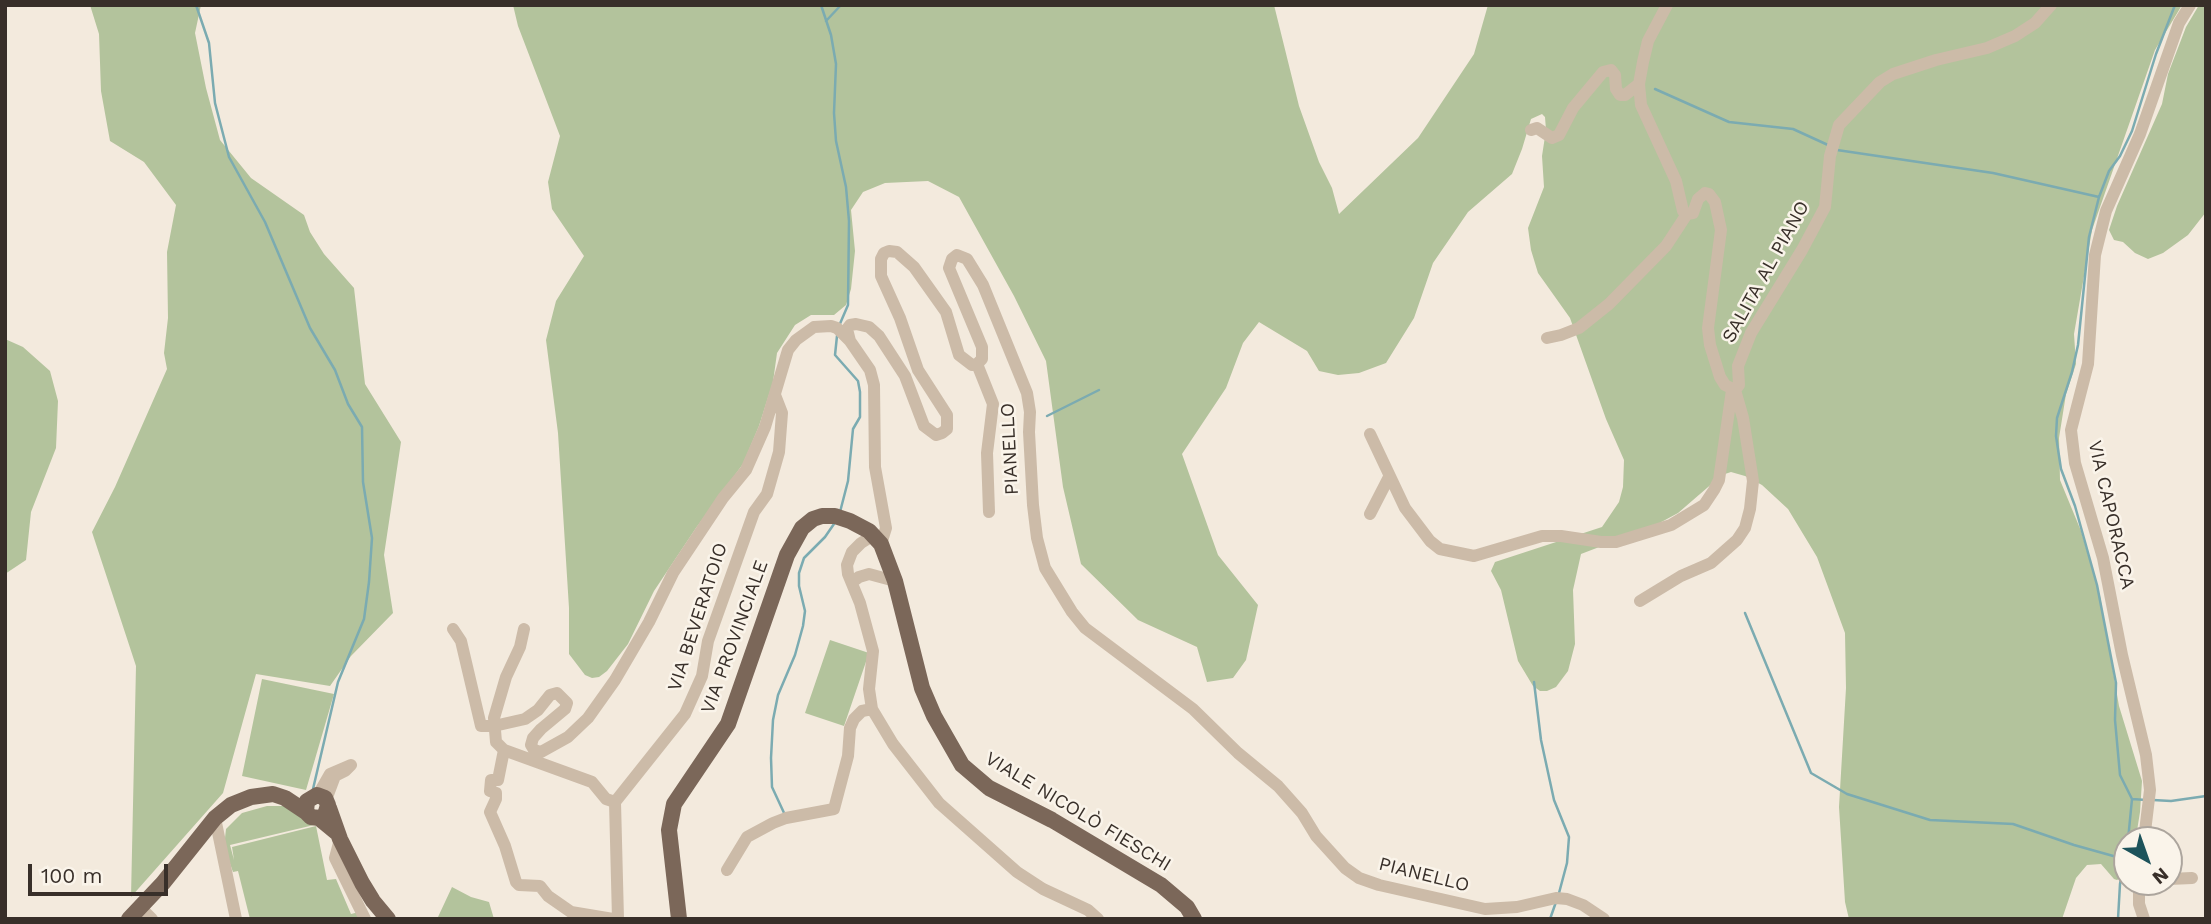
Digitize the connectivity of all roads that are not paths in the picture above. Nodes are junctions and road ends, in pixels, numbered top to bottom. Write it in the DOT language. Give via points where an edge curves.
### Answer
graph roads {
  1 [pos="1667,5"];
  2 [pos="2051,5"];
  3 [pos="2190,5"];
  4 [pos="1639,84"];
  5 [pos="1531,130"];
  6 [pos="1687,214"];
  7 [pos="1547,338"];
  8 [pos="849,341"];
  9 [pos="977,364"];
  10 [pos="1733,390"];
  11 [pos="775,395"];
  12 [pos="1370,434"];
  13 [pos="1389,477"];
  14 [pos="989,512"];
  15 [pos="1370,514"];
  16 [pos="878,539"];
  17 [pos="856,548"];
  18 [pos="869,574"];
  19 [pos="895,581"];
  20 [pos="852,582"];
  21 [pos="1640,601"];
  22 [pos="453,629"];
  23 [pos="524,629"];
  24 [pos="872,709"];
  25 [pos="494,726"];
  26 [pos="504,750"];
  27 [pos="615,802"];
  28 [pos="215,818"];
  29 [pos="2146,826"];
  30 [pos="339,836"];
  31 [pos="727,870"];
  32 [pos="2183,878"];
  33 [pos="2192,878"];
  34 [pos="2139,896"];
  35 [pos="1075,903"];
  36 [pos="562,906"];
  37 [pos="141,907"];
  38 [pos="129,919"];
  39 [pos="152,919"];
  40 [pos="236,919"];
  41 [pos="365,919"];
  42 [pos="388,919"];
  43 [pos="556,919"];
  44 [pos="613,919"];
  45 [pos="618,919"];
  46 [pos="679,919"];
  47 [pos="1083,919"];
  48 [pos="1098,919"];
  49 [pos="1194,919"];
  50 [pos="1604,919"];
  51 [pos="2144,919"];
  1 -- 4 [label="street" via="1648,41"];
  2 -- 10 [label="street, SALITA AL PIANO" via="2035,23 1997,44 1893,74 1839,125 1830,156 1825,207 1751,333 1738,366 1739,385"];
  3 -- 29 [label="street, VIA CAPORACCA" via="2106,211 2095,255 2088,365 2071,430 2075,463 2103,558 2146,755 2150,790"];
  4 -- 5 [label="street" via="1620,95 1615,75 1608,70 1581,96 1559,135 1552,138 1536,127"];
  4 -- 6 [label="street" via="1641,105"];
  6 -- 7 [label="street" via="1667,246 1609,304 1579,328"];
  6 -- 10 [label="street, SALITA AL PIANO" via="1693,213 1705,192 1715,202 1721,230 1708,328 1720,377"];
  8 -- 9 [label="street" via="847,329 856,324 869,327 905,376 924,426 936,435 947,429 947,415 918,370 881,276 884,253 897,252 914,267 946,312 960,355"];
  8 -- 11 [label="street" via="831,326 806,331 788,351"];
  8 -- 16 [label="street" via="870,370 874,385 875,467 886,528"];
  9 -- 14 [label="street" via="993,404 987,453"];
  9 -- 50 [label="street, PIANELLO" via="982,348 950,268 957,255 971,263 983,285 1027,393 1037,538 1045,568 1072,612 1085,628 1193,709 1279,786 1345,868 1379,885 1485,909 1556,898 1583,905"];
  10 -- 13 [label="street, SALITA AL PIANO" via="1719,480 1704,505 1671,526 1616,542 1542,536 1474,556 1440,549 1405,508"];
  10 -- 21 [label="street" via="1743,418 1753,481 1745,528 1710,563"];
  11 -- 25 [label="street" via="746,470 673,573 631,654 588,718 568,737 541,752 534,750 531,741 565,709 567,703 560,694 550,695 525,719"];
  11 -- 27 [label="street, VIA BEVERATOIO" via="782,412 779,452 767,494 754,512 708,641 702,676 685,714"];
  12 -- 13 [label="street, SALITA AL PIANO"];
  13 -- 15 [label="street"];
  16 -- 17 [label="street"];
  16 -- 19 [label="main road, VIALE NICOLÒ FIESCHI"];
  16 -- 46 [label="main road, VIA PROVINCIALE" via="857,524 822,516 802,528 793,543 728,724 674,804 669,830"];
  17 -- 18 [label="street" via="857,559"];
  17 -- 20 [label="street" via="847,565"];
  18 -- 19 [label="street"];
  18 -- 20 [label="street"];
  19 -- 49 [label="main road, VIALE NICOLÒ FIESCHI" via="922,688 962,765 989,788 1161,885"];
  20 -- 24 [label="street" via="873,651"];
  22 -- 25 [label="street" via="461,641 481,726"];
  23 -- 25 [label="street"];
  24 -- 31 [label="street" via="862,711 850,728 834,809 773,822 747,837"];
  24 -- 35 [label="street" via="939,803 1018,872"];
  25 -- 26 [label="street" via="496,742"];
  26 -- 27 [label="street" via="592,782 606,799"];
  26 -- 36 [label="street" via="498,780 491,780 490,791 496,793 490,812 498,835 516,882 540,886"];
  27 -- 45 [label="street"];
  28 -- 30 [label="main road" via="231,805 274,794 318,805"];
  28 -- 37 [label="main road"];
  28 -- 40 [label="street"];
  30 -- 41 [label="street" via="335,858"];
  30 -- 42 [label="main road" via="366,891"];
  32 -- 33 [label="street"];
  34 -- 51 [label="street"];
  35 -- 47 [label="street"];
  35 -- 48 [label="street"];
  36 -- 43 [label="street"];
  36 -- 44 [label="street" via="571,912"];
  37 -- 38 [label="main road"];
  37 -- 39 [label="street"];
}
